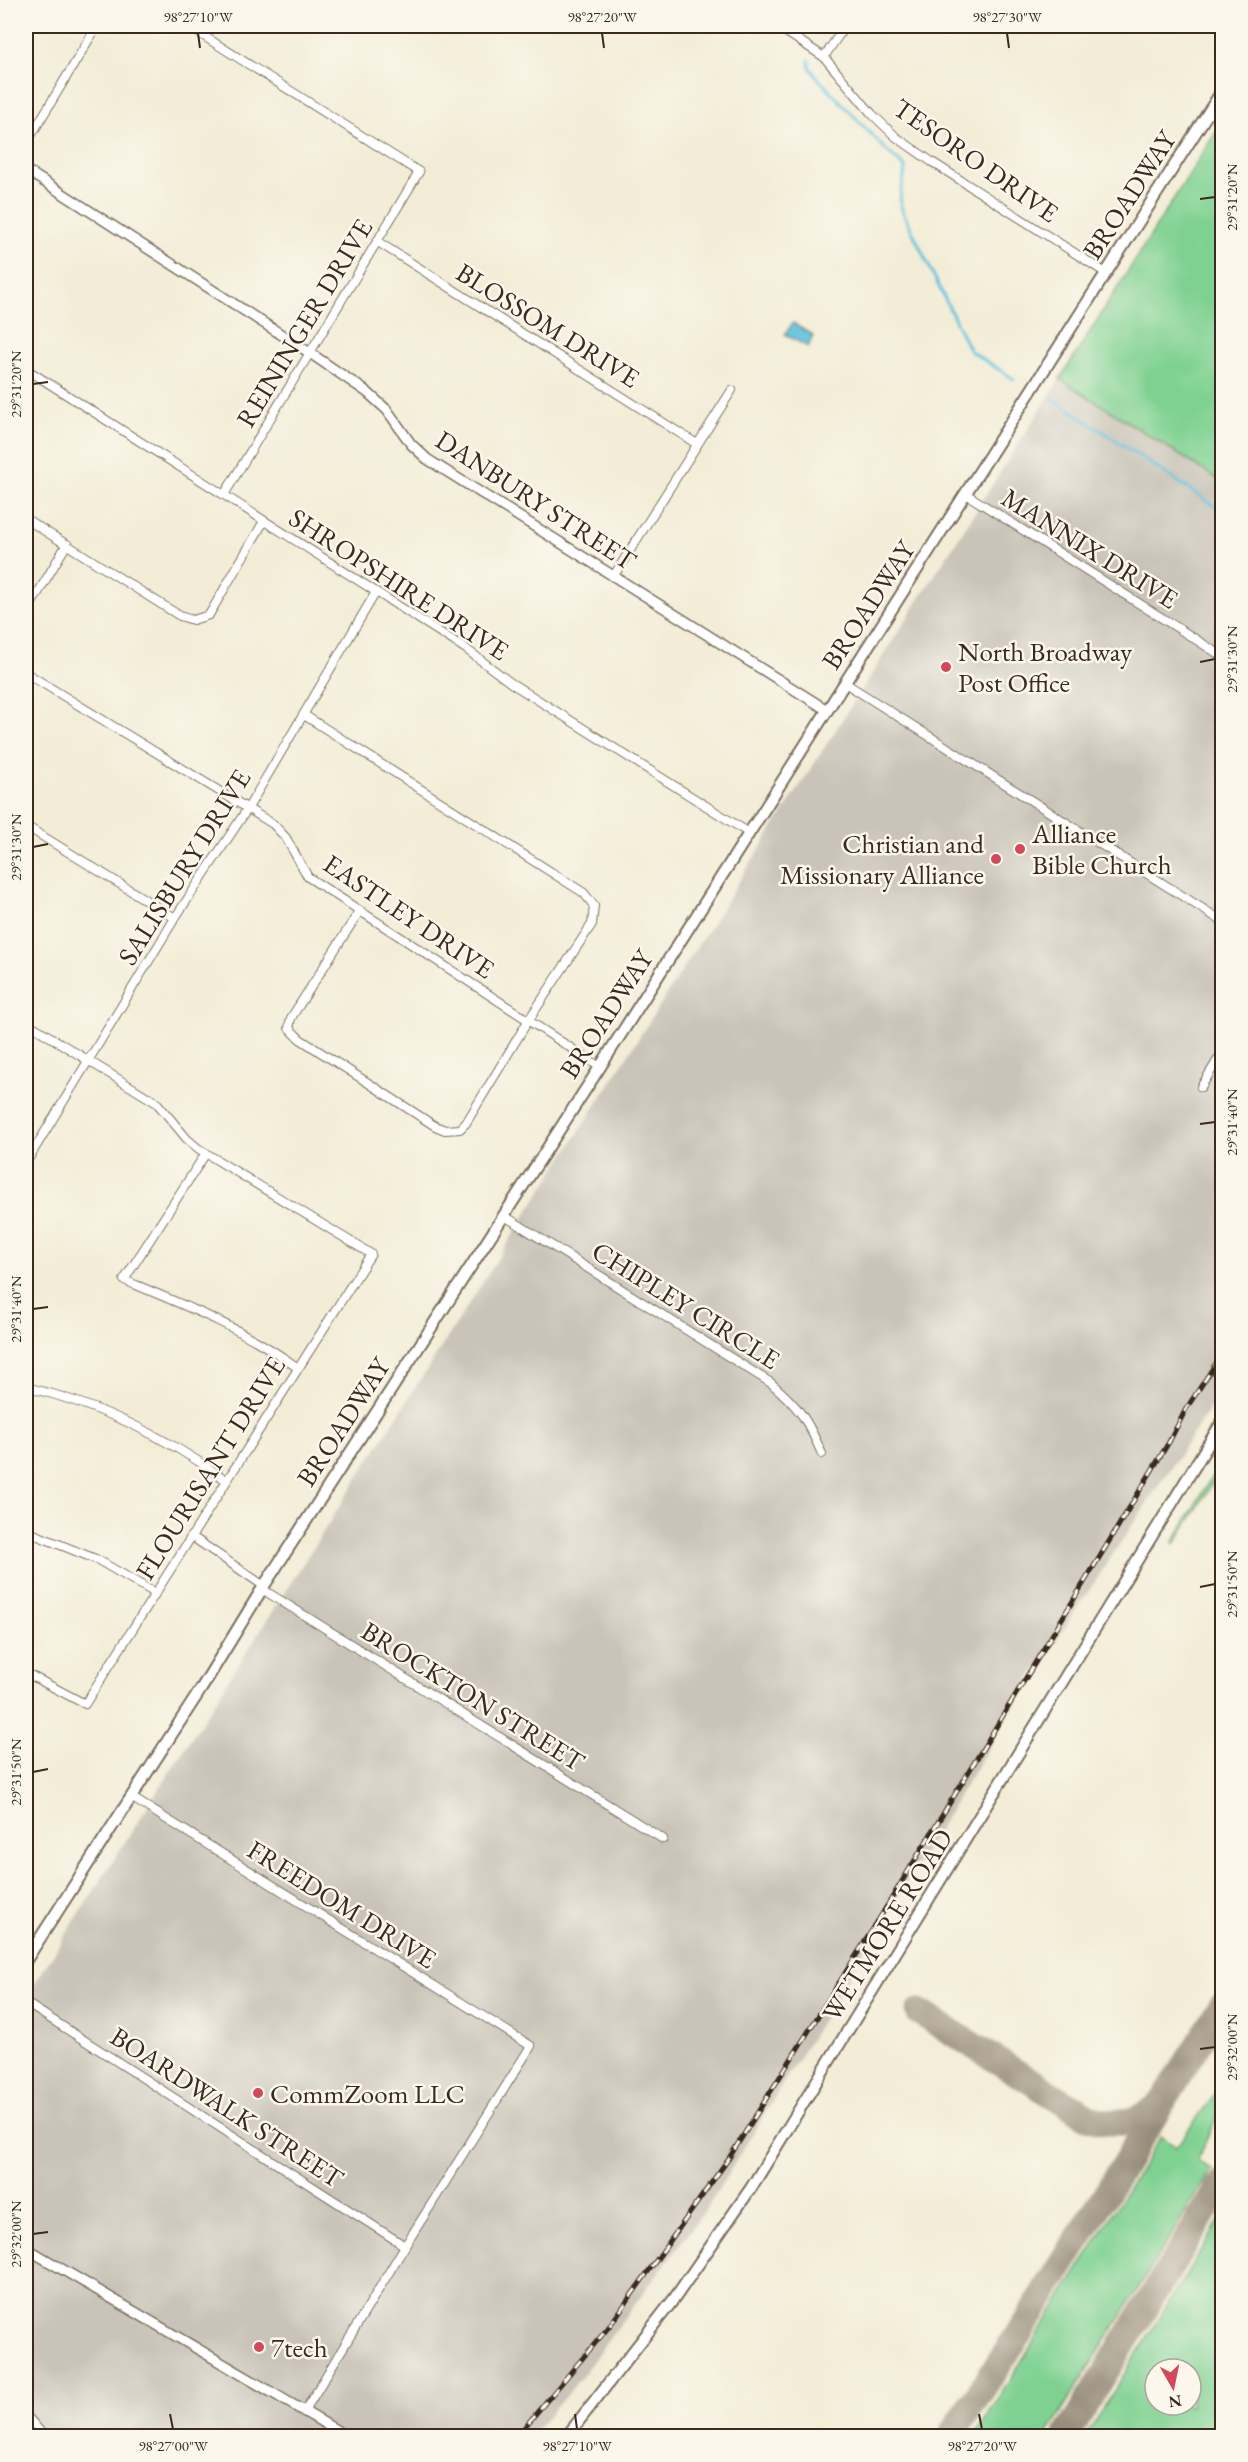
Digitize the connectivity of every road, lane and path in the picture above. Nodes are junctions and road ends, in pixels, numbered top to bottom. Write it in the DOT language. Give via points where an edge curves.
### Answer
graph roads {
  1 [pos="97,26"];
  2 [pos="188,26"];
  3 [pos="777,26"];
  4 [pos="845,26"];
  5 [pos="824,57"];
  6 [pos="1222,91"];
  7 [pos="26,144"];
  8 [pos="26,170"];
  9 [pos="378,242"];
  10 [pos="1106,273"];
  11 [pos="310,353"];
  12 [pos="26,369"];
  13 [pos="732,390"];
  14 [pos="697,444"];
  15 [pos="966,494"];
  16 [pos="224,495"];
  17 [pos="26,519"];
  18 [pos="264,521"];
  19 [pos="67,544"];
  20 [pos="613,577"];
  21 [pos="376,592"];
  22 [pos="26,613"];
  23 [pos="1222,656"];
  24 [pos="26,673"];
  25 [pos="845,683"];
  26 [pos="827,710"];
  27 [pos="304,715"];
  28 [pos="248,808"];
  29 [pos="26,826"];
  30 [pos="749,833"];
  31 [pos="359,912"];
  32 [pos="175,918"];
  33 [pos="1222,921"];
  34 [pos="528,1021"];
  35 [pos="26,1022"];
  36 [pos="1222,1053"];
  37 [pos="88,1060"];
  38 [pos="600,1067"];
  39 [pos="1201,1087"];
  40 [pos="206,1153"];
  41 [pos="26,1163"];
  42 [pos="503,1215"];
  43 [pos="298,1368"];
  44 [pos="26,1387"];
  45 [pos="1222,1422"];
  46 [pos="822,1454"];
  47 [pos="226,1480"];
  48 [pos="26,1531"];
  49 [pos="191,1536"];
  50 [pos="263,1587"];
  51 [pos="155,1593"];
  52 [pos="26,1673"];
  53 [pos="131,1797"];
  54 [pos="663,1839"];
  55 [pos="26,1960"];
  56 [pos="26,2004"];
  57 [pos="405,2246"];
  58 [pos="26,2248"];
  59 [pos="304,2412"];
  60 [pos="26,2415"];
  61 [pos="44,2436"];
  62 [pos="346,2436"];
  63 [pos="567,2436"];
  1 -- 7 [label="street"];
  2 -- 9 [label="street, REININGER DRIVE" via="419,172"];
  3 -- 5 [label="street, TESORO DRIVE"];
  4 -- 5 [label="street"];
  5 -- 10 [label="street, TESORO DRIVE" via="896,136"];
  6 -- 10 [label="main road, BROADWAY"];
  8 -- 11 [label="street, DANBURY STREET"];
  9 -- 11 [label="street, REININGER DRIVE"];
  9 -- 14 [label="street, BLOSSOM DRIVE"];
  10 -- 15 [label="main road, BROADWAY"];
  11 -- 16 [label="street, REININGER DRIVE"];
  11 -- 20 [label="street, DANBURY STREET" via="375,399 427,459"];
  12 -- 16 [label="street, SHROPSHIRE DRIVE"];
  13 -- 14 [label="street"];
  14 -- 20 [label="street"];
  15 -- 23 [label="street, MANNIX DRIVE"];
  15 -- 25 [label="main road, BROADWAY"];
  16 -- 18 [label="street, SHROPSHIRE DRIVE"];
  17 -- 19 [label="street"];
  18 -- 19 [label="street" via="209,615 193,620 180,616"];
  18 -- 21 [label="street, SHROPSHIRE DRIVE"];
  19 -- 22 [label="street"];
  20 -- 26 [label="street, DANBURY STREET"];
  21 -- 27 [label="street, SALISBURY DRIVE"];
  21 -- 30 [label="street, SHROPSHIRE DRIVE" via="466,649 511,683"];
  24 -- 28 [label="street, EASTLEY DRIVE"];
  25 -- 26 [label="main road, BROADWAY"];
  25 -- 33 [label="street"];
  26 -- 30 [label="main road, BROADWAY"];
  27 -- 28 [label="street, SALISBURY DRIVE"];
  27 -- 34 [label="street" via="590,899 595,908 592,924"];
  28 -- 31 [label="street, EASTLEY DRIVE" via="286,838 308,877"];
  28 -- 32 [label="street, SALISBURY DRIVE"];
  29 -- 32 [label="street"];
  30 -- 38 [label="main road, BROADWAY"];
  31 -- 34 [label="street, EASTLEY DRIVE"];
  31 -- 34 [label="street" via="291,1018 289,1028 300,1039 435,1126 460,1129"];
  32 -- 37 [label="street, SALISBURY DRIVE"];
  34 -- 38 [label="street, EASTLEY DRIVE"];
  35 -- 37 [label="street"];
  36 -- 39 [label="street"];
  37 -- 40 [label="street" via="157,1103 188,1140"];
  37 -- 41 [label="street, SALISBURY DRIVE"];
  38 -- 42 [label="main road, BROADWAY"];
  40 -- 43 [label="street, FLOURISANT DRIVE" via="371,1254"];
  40 -- 43 [label="street" via="124,1280 218,1320"];
  42 -- 46 [label="street, CHIPLEY CIRCLE" via="771,1383 795,1403"];
  42 -- 50 [label="main road, BROADWAY"];
  43 -- 47 [label="street, FLOURISANT DRIVE"];
  44 -- 47 [label="street" via="113,1415 168,1443"];
  45 -- 63 [label="main road, WETMORE ROAD" via="751,2188 675,2299"];
  47 -- 49 [label="street, FLOURISANT DRIVE"];
  48 -- 51 [label="street" via="98,1560"];
  49 -- 50 [label="street, BROCKTON STREET"];
  49 -- 51 [label="street, FLOURISANT DRIVE"];
  50 -- 53 [label="main road, BROADWAY"];
  50 -- 54 [label="street, BROCKTON STREET"];
  51 -- 52 [label="street, FLOURISANT DRIVE" via="85,1704"];
  53 -- 55 [label="main road, BROADWAY"];
  53 -- 57 [label="street, FREEDOM DRIVE" via="531,2046"];
  56 -- 57 [label="street, BOARDWALK STREET"];
  57 -- 59 [label="street"];
  58 -- 59 [label="street"];
  59 -- 62 [label="street"];
  60 -- 61 [label="street"];
}
